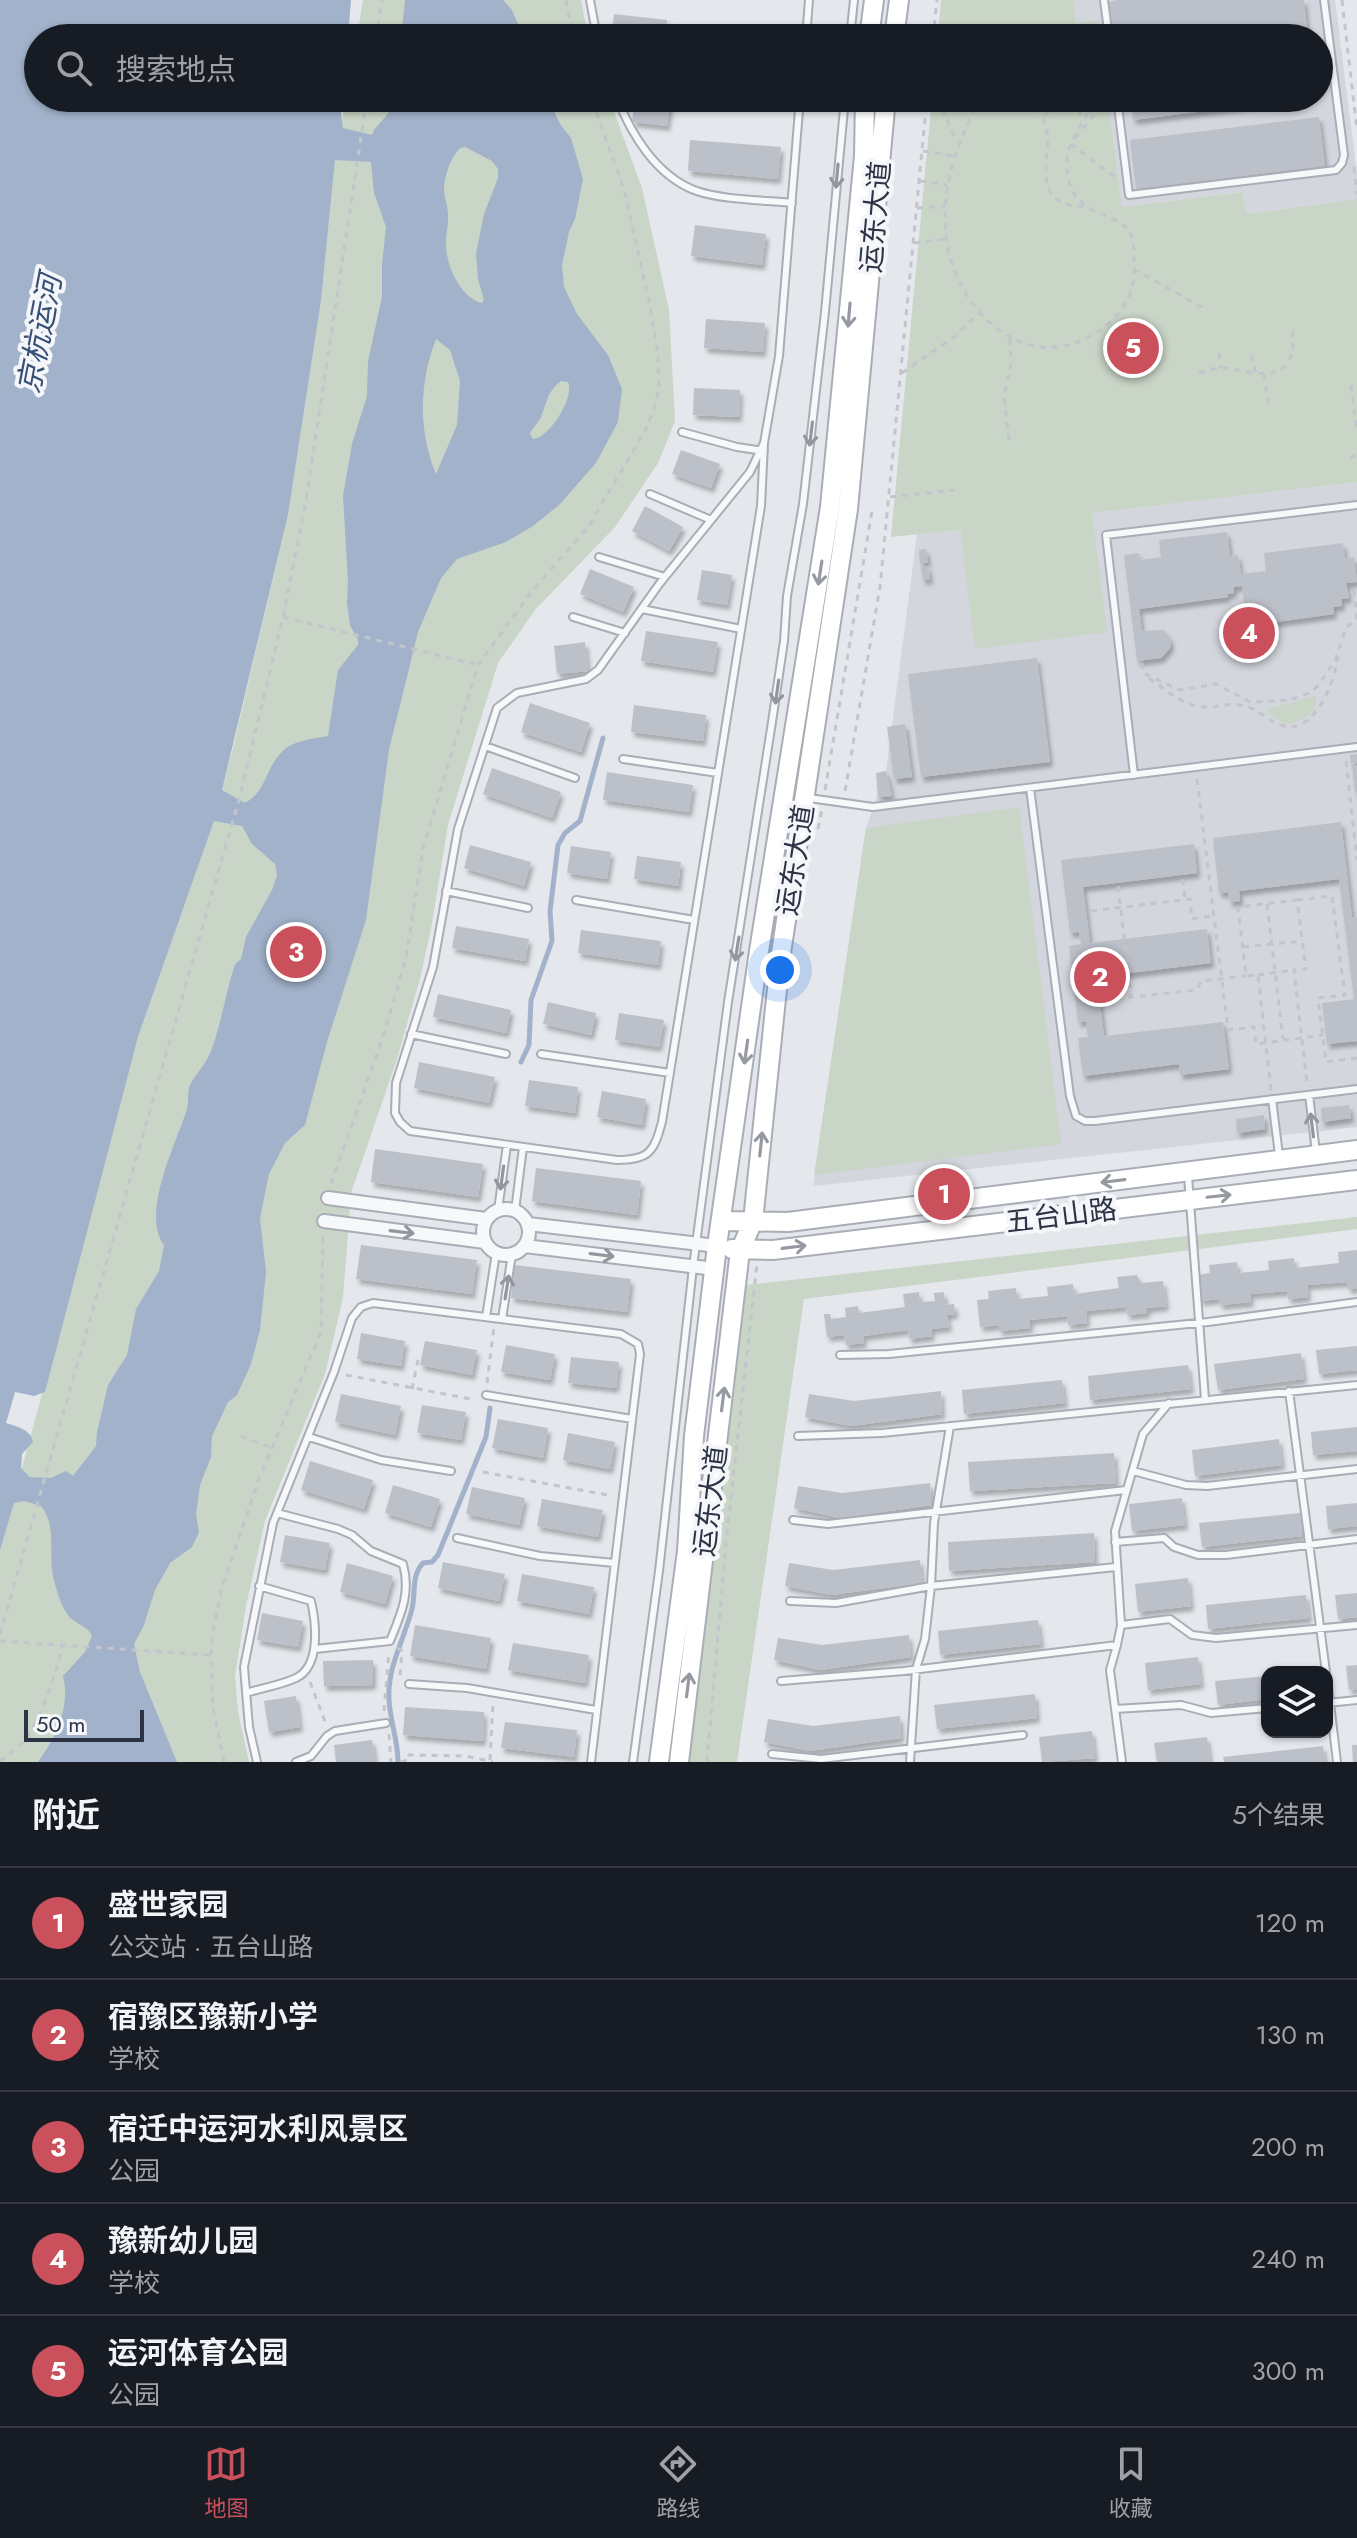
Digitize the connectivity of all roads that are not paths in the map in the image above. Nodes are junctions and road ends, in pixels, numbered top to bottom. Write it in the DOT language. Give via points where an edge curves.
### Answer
graph roads {
  1 [pos="590,0"];
  2 [pos="809,0"];
  3 [pos="854,0"];
  4 [pos="874,0"];
  5 [pos="899,0"];
  6 [pos="1104,0"];
  7 [pos="1324,0"];
  8 [pos="594,24"];
  9 [pos="807,24"];
  10 [pos="851,24"];
  11 [pos="871,24"];
  12 [pos="896,24"];
  13 [pos="1107,24"];
  14 [pos="1327,24"];
  15 [pos="1333,70"];
  16 [pos="623,112"];
  17 [pos="799,112"];
  18 [pos="844,112"];
  19 [pos="865,112"];
  20 [pos="885,112"];
  21 [pos="1119,112"];
  22 [pos="792,203"];
  23 [pos="682,432"];
  24 [pos="762,451"];
  25 [pos="650,494"];
  26 [pos="1357,505"];
  27 [pos="711,520"];
  28 [pos="599,557"];
  29 [pos="665,577"];
  30 [pos="642,609"];
  31 [pos="573,617"];
  32 [pos="741,629"];
  33 [pos="625,633"];
  34 [pos="485,746"];
  35 [pos="1357,747"];
  36 [pos="623,759"];
  37 [pos="718,773"];
  38 [pos="1134,775"];
  39 [pos="575,778"];
  40 [pos="1030,788"];
  41 [pos="805,797"];
  42 [pos="446,891"];
  43 [pos="576,900"];
  44 [pos="528,908"];
  45 [pos="694,920"];
  46 [pos="411,1034"];
  47 [pos="506,1054"];
  48 [pos="541,1054"];
  49 [pos="670,1073"];
  50 [pos="1357,1089"];
  51 [pos="1309,1095"];
  52 [pos="1272,1099"];
  53 [pos="507,1145"];
  54 [pos="523,1147"];
  55 [pos="1357,1150"];
  56 [pos="1316,1155"];
  57 [pos="1279,1160"];
  58 [pos="1187,1171"];
  59 [pos="1357,1180"];
  60 [pos="328,1198"];
  61 [pos="1190,1199"];
  62 [pos="498,1210"];
  63 [pos="515,1211"];
  64 [pos="486,1219"];
  65 [pos="324,1221"];
  66 [pos="723,1221"];
  67 [pos="753,1221"];
  68 [pos="528,1224"];
  69 [pos="485,1242"];
  70 [pos="696,1244"];
  71 [pos="525,1246"];
  72 [pos="717,1246"];
  73 [pos="740,1251"];
  74 [pos="496,1253"];
  75 [pos="512,1254"];
  76 [pos="693,1267"];
  77 [pos="715,1269"];
  78 [pos="1357,1302"];
  79 [pos="486,1317"];
  80 [pos="498,1319"];
  81 [pos="1198,1323"];
  82 [pos="840,1355"];
  83 [pos="1357,1385"];
  84 [pos="1289,1391"];
  85 [pos="486,1395"];
  86 [pos="1205,1399"];
  87 [pos="1169,1403"];
  88 [pos="632,1419"];
  89 [pos="950,1426"];
  90 [pos="798,1436"];
  91 [pos="309,1437"];
  92 [pos="1357,1469"];
  93 [pos="451,1471"];
  94 [pos="1133,1471"];
  95 [pos="1300,1476"];
  96 [pos="1126,1490"];
  97 [pos="277,1513"];
  98 [pos="936,1513"];
  99 [pos="793,1520"];
  100 [pos="457,1538"];
  101 [pos="1357,1539"];
  102 [pos="1115,1542"];
  103 [pos="1311,1544"];
  104 [pos="615,1563"];
  105 [pos="1116,1567"];
  106 [pos="259,1586"];
  107 [pos="931,1586"];
  108 [pos="790,1601"];
  109 [pos="1121,1625"];
  110 [pos="1357,1625"];
  111 [pos="1321,1628"];
  112 [pos="1117,1645"];
  113 [pos="315,1649"];
  114 [pos="1325,1666"];
  115 [pos="916,1669"];
  116 [pos="781,1681"];
  117 [pos="409,1684"];
  118 [pos="246,1693"];
  119 [pos="1357,1700"];
  120 [pos="1333,1702"];
  121 [pos="1115,1709"];
  122 [pos="1261,1709"];
  123 [pos="596,1710"];
  124 [pos="386,1723"];
  125 [pos="1023,1735"];
  126 [pos="1333,1736"];
  127 [pos="911,1748"];
  128 [pos="772,1754"];
  129 [pos="257,1762"];
  130 [pos="296,1762"];
  131 [pos="591,1762"];
  132 [pos="633,1762"];
  133 [pos="659,1762"];
  134 [pos="679,1762"];
  135 [pos="910,1762"];
  136 [pos="1122,1762"];
  137 [pos="1337,1762"];
  1 -- 8 [label="lane"];
  2 -- 9 [label="lane"];
  3 -- 10 [label="lane"];
  4 -- 11 [label="main road"];
  5 -- 12 [label="main road"];
  6 -- 13 [label="lane"];
  7 -- 14 [label="lane"];
  15 -- 21 [label="lane" via="1344,155 1336,170 1129,195"];
  16 -- 22 [label="lane" via="654,160 677,182 696,191"];
  17 -- 22 [label="lane"];
  18 -- 70 [label="lane, one-way" via="803,504"];
  19 -- 66 [label="main road, 运东大道, one-way" via="830,507 759,951"];
  20 -- 41 [label="main road, 运东大道" via="848,509"];
  22 -- 24 [label="lane" via="779,356"];
  23 -- 24 [label="lane"];
  24 -- 27 [label="lane"];
  24 -- 32 [label="lane" via="761,506"];
  25 -- 27 [label="lane"];
  26 -- 38 [label="lane" via="1106,535"];
  27 -- 29 [label="lane"];
  28 -- 29 [label="lane"];
  29 -- 30 [label="lane"];
  30 -- 32 [label="lane"];
  30 -- 33 [label="lane"];
  31 -- 33 [label="lane"];
  32 -- 37 [label="lane"];
  33 -- 34 [label="lane" via="586,679 506,699 497,708"];
  34 -- 39 [label="lane"];
  34 -- 42 [label="lane" via="458,829"];
  35 -- 38 [label="lane"];
  36 -- 37 [label="lane"];
  37 -- 45 [label="lane"];
  38 -- 40 [label="lane"];
  40 -- 41 [label="lane" via="873,807"];
  40 -- 52 [label="lane" via="1076,1116 1095,1121"];
  67 -- 41 [label="main road, 运东大道, one-way" via="780,960"];
  42 -- 44 [label="lane"];
  42 -- 46 [label="lane" via="433,967"];
  43 -- 45 [label="lane"];
  45 -- 49 [label="lane"];
  46 -- 47 [label="lane"];
  46 -- 53 [label="lane" via="396,1083 400,1122 410,1131"];
  48 -- 49 [label="lane"];
  49 -- 54 [label="lane" via="656,1143 638,1159"];
  50 -- 51 [label="lane"];
  51 -- 52 [label="lane"];
  56 -- 51 [label="lane, one-way"];
  52 -- 57 [label="lane"];
  53 -- 54 [label="lane"];
  53 -- 62 [label="lane, one-way"];
  54 -- 63 [label="lane"];
  55 -- 56 [label="main road, 五台山路"];
  56 -- 57 [label="main road, 五台山路"];
  57 -- 58 [label="main road, 五台山路"];
  58 -- 61 [label="lane"];
  58 -- 67 [label="main road, 五台山路, one-way" via="788,1222"];
  61 -- 59 [label="main road, 五台山路, one-way"];
  60 -- 64 [label="street"];
  73 -- 61 [label="main road, 五台山路, one-way"];
  61 -- 81 [label="lane"];
  62 -- 63 [label="street"];
  62 -- 64 [label="street"];
  63 -- 68 [label="street"];
  64 -- 69 [label="street"];
  65 -- 69 [label="street, one-way"];
  66 -- 67 [label="main road, 五台山路"];
  66 -- 72 [label="main road, 运东大道"];
  67 -- 73 [label="main road, 运东大道"];
  68 -- 70 [label="street"];
  68 -- 71 [label="street"];
  69 -- 74 [label="street"];
  70 -- 72 [label="street"];
  70 -- 76 [label="lane"];
  71 -- 75 [label="street"];
  71 -- 76 [label="street, one-way"];
  72 -- 73 [label="main road, 五台山路"];
  72 -- 77 [label="main road, 运东大道"];
  134 -- 73 [label="main road, 运东大道, one-way"];
  74 -- 75 [label="street"];
  74 -- 79 [label="lane"];
  80 -- 75 [label="lane, one-way"];
  76 -- 77 [label="street"];
  76 -- 132 [label="lane"];
  77 -- 133 [label="main road, 运东大道" via="694,1436 687,1551"];
  78 -- 81 [label="lane"];
  79 -- 80 [label="lane"];
  79 -- 91 [label="lane" via="389,1304 361,1307 352,1318"];
  80 -- 88 [label="lane" via="632,1339 640,1354"];
  81 -- 82 [label="lane"];
  81 -- 86 [label="lane"];
  83 -- 84 [label="lane"];
  84 -- 86 [label="lane"];
  84 -- 95 [label="lane"];
  85 -- 88 [label="lane"];
  86 -- 87 [label="lane"];
  87 -- 89 [label="lane"];
  87 -- 94 [label="lane" via="1143,1434"];
  88 -- 104 [label="lane"];
  89 -- 90 [label="lane"];
  89 -- 98 [label="lane"];
  91 -- 93 [label="lane" via="381,1460"];
  91 -- 97 [label="lane"];
  92 -- 95 [label="lane"];
  94 -- 95 [label="lane" via="1207,1486"];
  94 -- 96 [label="lane"];
  95 -- 103 [label="lane"];
  96 -- 98 [label="lane"];
  96 -- 102 [label="lane"];
  97 -- 106 [label="lane"];
  97 -- 113 [label="lane" via="352,1535 371,1551 403,1564 407,1578 407,1601 390,1641"];
  98 -- 99 [label="lane" via="828,1524"];
  98 -- 107 [label="lane"];
  100 -- 104 [label="lane" via="540,1556"];
  101 -- 103 [label="lane"];
  102 -- 103 [label="lane" via="1164,1538 1198,1555"];
  102 -- 105 [label="lane"];
  103 -- 111 [label="lane"];
  104 -- 123 [label="lane"];
  105 -- 107 [label="lane"];
  105 -- 109 [label="lane"];
  106 -- 113 [label="lane" via="311,1601"];
  106 -- 118 [label="lane" via="244,1667"];
  107 -- 108 [label="lane" via="836,1603"];
  107 -- 115 [label="lane"];
  109 -- 111 [label="lane" via="1170,1619 1192,1635 1216,1638"];
  109 -- 112 [label="lane"];
  110 -- 111 [label="lane"];
  111 -- 114 [label="lane"];
  112 -- 115 [label="lane"];
  112 -- 121 [label="lane" via="1110,1670"];
  113 -- 118 [label="lane" via="309,1667 297,1678"];
  115 -- 116 [label="lane"];
  115 -- 127 [label="lane"];
  117 -- 123 [label="lane"];
  118 -- 129 [label="lane"];
  119 -- 120 [label="lane"];
  121 -- 122 [label="lane" via="1181,1705 1211,1713"];
  121 -- 136 [label="lane"];
  123 -- 131 [label="lane"];
  124 -- 130 [label="lane" via="330,1734 311,1756"];
  125 -- 127 [label="lane"];
  126 -- 137 [label="lane"];
  127 -- 128 [label="lane" via="821,1759"];
  127 -- 135 [label="lane"];
}
